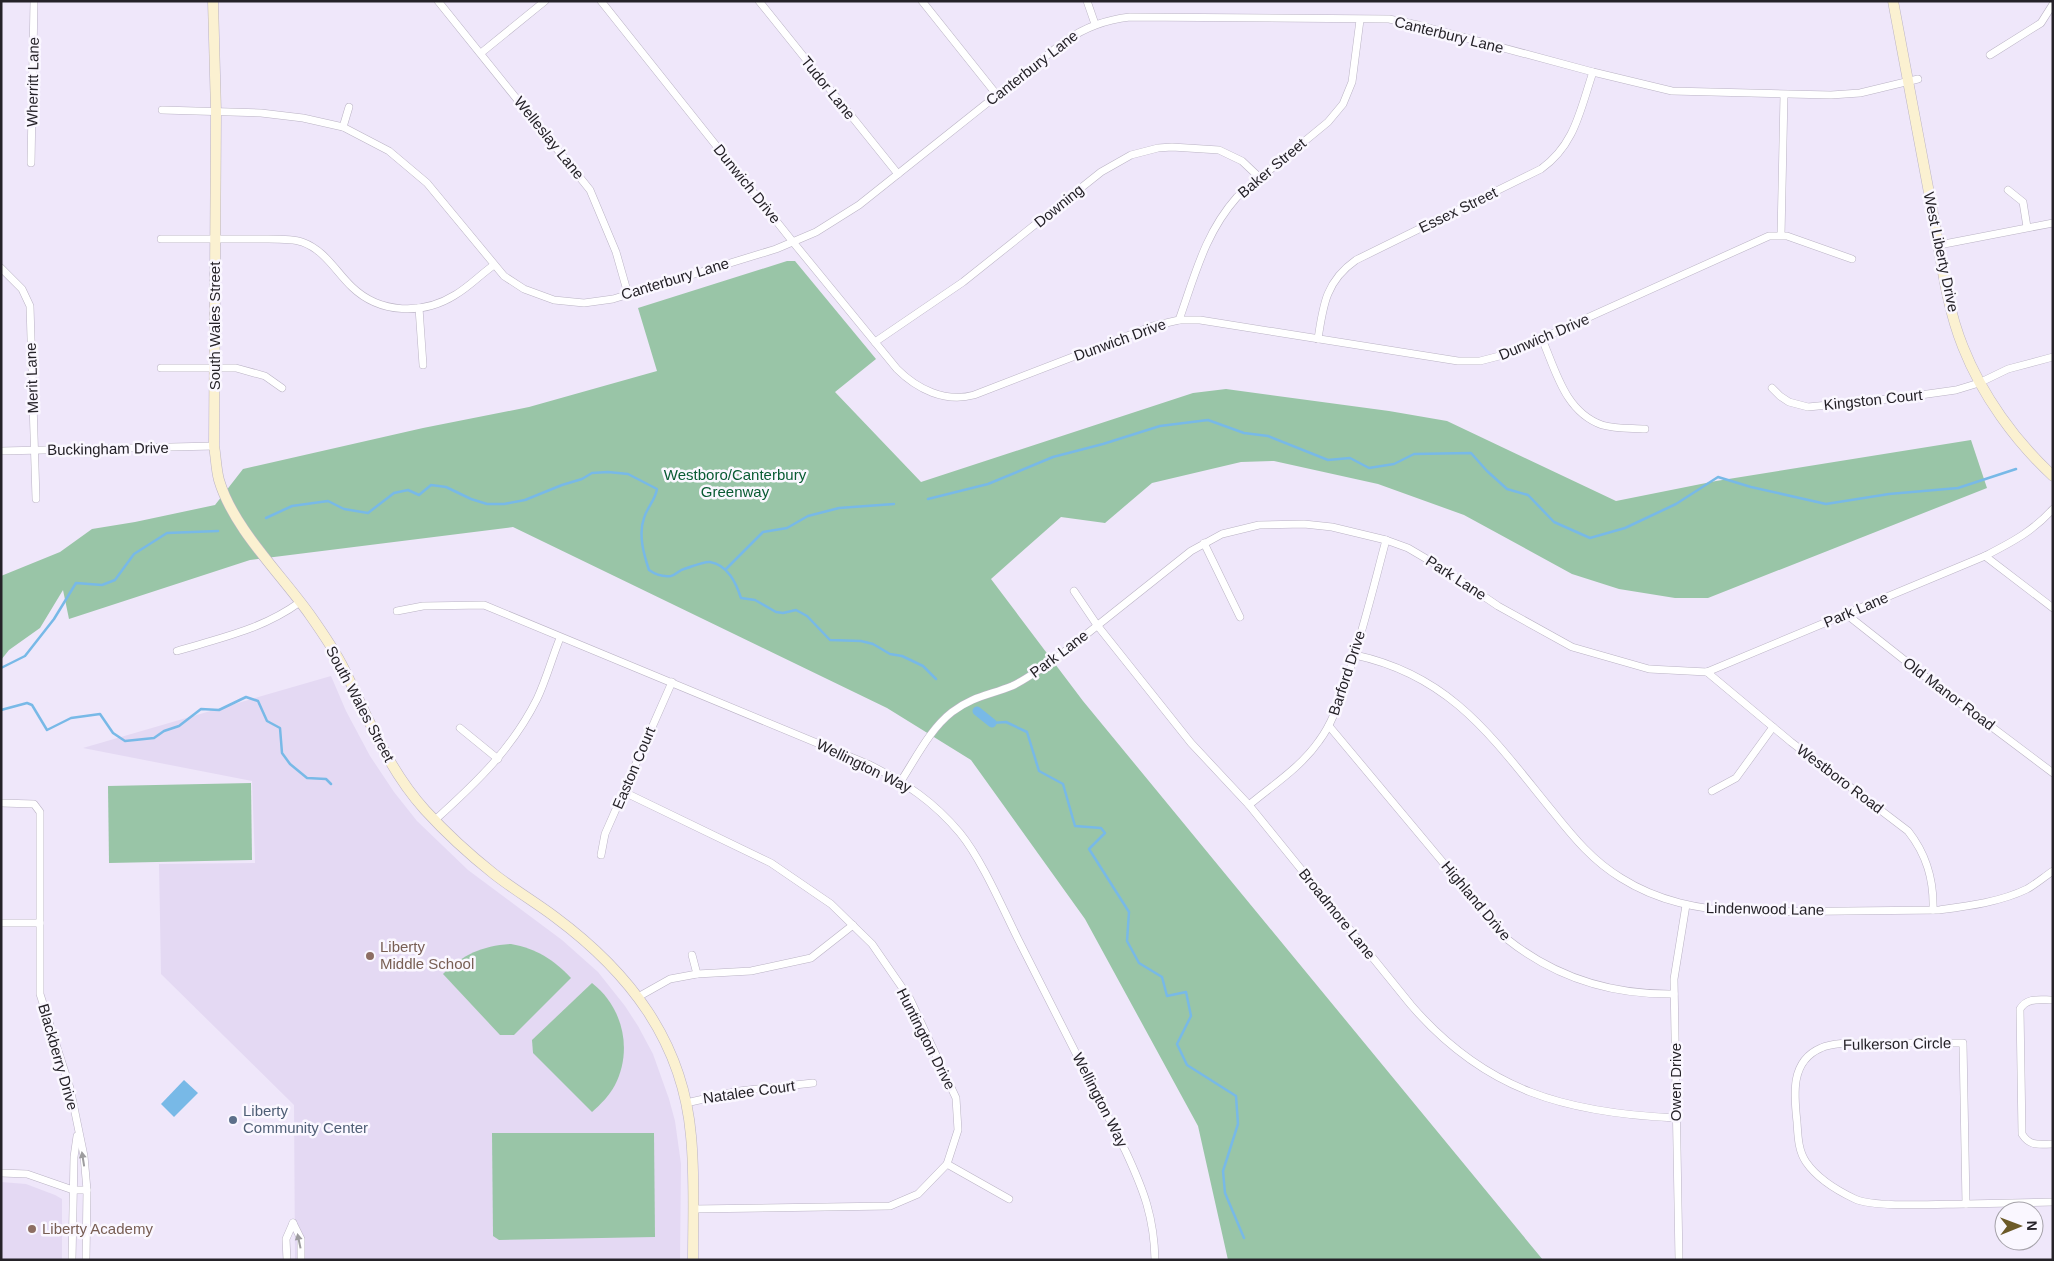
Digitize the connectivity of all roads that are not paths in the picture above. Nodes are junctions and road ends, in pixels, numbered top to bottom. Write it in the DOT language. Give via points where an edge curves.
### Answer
graph roads {
  1 [pos="34,1"];
  2 [pos="213,1"];
  3 [pos="438,1"];
  4 [pos="544,1"];
  5 [pos="601,1"];
  6 [pos="759,1"];
  7 [pos="922,1"];
  8 [pos="1087,1"];
  9 [pos="1893,1"];
  10 [pos="2053,4"];
  11 [pos="1360,20"];
  12 [pos="1095,24"];
  13 [pos="481,53"];
  14 [pos="1990,55"];
  15 [pos="1593,72"];
  16 [pos="1913,80"];
  17 [pos="997,95"];
  18 [pos="1784,95"];
  19 [pos="349,107"];
  20 [pos="162,110"];
  21 [pos="216,112"];
  22 [pos="343,127"];
  23 [pos="31,163"];
  24 [pos="898,174"];
  25 [pos="1260,178"];
  26 [pos="2008,190"];
  27 [pos="2053,223"];
  28 [pos="2027,227"];
  29 [pos="1781,235"];
  30 [pos="161,239"];
  31 [pos="215,239"];
  32 [pos="792,242"];
  33 [pos="1939,245"];
  34 [pos="1852,259"];
  35 [pos="494,264"];
  36 [pos="1,268"];
  37 [pos="628,294"];
  38 [pos="418,308"];
  39 [pos="1179,320"];
  40 [pos="1318,339"];
  41 [pos="1542,339"];
  42 [pos="875,342"];
  43 [pos="2053,357"];
  44 [pos="423,365"];
  45 [pos="161,368"];
  46 [pos="214,368"];
  47 [pos="1979,383"];
  48 [pos="282,388"];
  49 [pos="1772,388"];
  50 [pos="1645,429"];
  51 [pos="214,446"];
  52 [pos="34,450"];
  53 [pos="1,451"];
  54 [pos="2053,476"];
  55 [pos="36,499"];
  56 [pos="2053,509"];
  57 [pos="1386,540"];
  58 [pos="1204,542"];
  59 [pos="1985,556"];
  60 [pos="1074,591"];
  61 [pos="300,602"];
  62 [pos="2053,608"];
  63 [pos="397,611"];
  64 [pos="1846,614"];
  65 [pos="1240,617"];
  66 [pos="1097,625"];
  67 [pos="560,638"];
  68 [pos="177,651"];
  69 [pos="1355,655"];
  70 [pos="1707,672"];
  71 [pos="672,682"];
  72 [pos="1329,726"];
  73 [pos="1773,727"];
  74 [pos="460,728"];
  75 [pos="498,759"];
  76 [pos="2053,773"];
  77 [pos="901,781"];
  78 [pos="1712,791"];
  79 [pos="624,792"];
  80 [pos="1,803"];
  81 [pos="1249,805"];
  82 [pos="436,820"];
  83 [pos="602,855"];
  84 [pos="2053,871"];
  85 [pos="1686,905"];
  86 [pos="1933,910"];
  87 [pos="1,923"];
  88 [pos="40,923"];
  89 [pos="853,925"];
  90 [pos="692,955"];
  91 [pos="697,974"];
  92 [pos="1674,994"];
  93 [pos="638,997"];
  94 [pos="2053,1000"];
  95 [pos="813,1083"];
  96 [pos="686,1103"];
  97 [pos="1676,1118"];
  98 [pos="77,1130"];
  99 [pos="2053,1144"];
  100 [pos="947,1164"];
  101 [pos="1,1173"];
  102 [pos="73,1190"];
  103 [pos="87,1190"];
  104 [pos="1009,1200"];
  105 [pos="2053,1202"];
  106 [pos="1966,1204"];
  107 [pos="693,1209"];
  108 [pos="72,1260"];
  109 [pos="86,1260"];
  110 [pos="287,1260"];
  111 [pos="301,1260"];
  112 [pos="693,1260"];
  113 [pos="1155,1260"];
  114 [pos="1679,1260"];
  1 -- 23 [label="street, Wherritt Lane"];
  2 -- 21 [label="street, South Wales Street"];
  3 -- 13 [label="street, Welleslay Lane"];
  4 -- 13 [label="street"];
  5 -- 32 [label="street, Dunwich Drive"];
  6 -- 24 [label="street, Tudor Lane"];
  7 -- 17 [label="street"];
  8 -- 12 [label="street"];
  9 -- 16 [label="street, West Liberty Drive"];
  10 -- 14 [label="street" via="2041,23"];
  11 -- 12 [label="street, Canterbury Lane" via="1130,16"];
  11 -- 15 [label="street, Canterbury Lane" via="1404,21"];
  11 -- 25 [label="street, Baker Street" via="1352,82 1343,104 1328,122"];
  12 -- 17 [label="street, Canterbury Lane" via="1065,41"];
  13 -- 37 [label="street, Welleslay Lane" via="590,190 616,252"];
  15 -- 18 [label="street, Canterbury Lane" via="1672,91"];
  15 -- 40 [label="street, Essex Street" via="1574,130 1551,162 1346,267 1326,296"];
  16 -- 18 [label="street, Canterbury Lane" via="1860,93"];
  16 -- 33 [label="street, West Liberty Drive"];
  17 -- 24 [label="street, Canterbury Lane"];
  18 -- 29 [label="street"];
  19 -- 22 [label="street"];
  20 -- 21 [label="street, Canterbury Lane"];
  21 -- 22 [label="street, Canterbury Lane" via="261,113"];
  21 -- 31 [label="street, South Wales Street"];
  22 -- 35 [label="street, Canterbury Lane" via="389,151 427,182"];
  24 -- 32 [label="street, Canterbury Lane" via="834,222"];
  25 -- 39 [label="street, Baker Street" via="1237,197 1214,227"];
  25 -- 42 [label="street, Downing" via="1242,160 1219,150 1172,147 1131,155 1101,172 963,282"];
  26 -- 28 [label="street" via="2023,202"];
  27 -- 28 [label="street"];
  28 -- 33 [label="street"];
  29 -- 34 [label="street"];
  29 -- 41 [label="street, Dunwich Drive" via="1764,238"];
  30 -- 31 [label="street"];
  31 -- 38 [label="street" via="302,242 329,260 353,288 374,301 398,309"];
  31 -- 46 [label="street, South Wales Street"];
  32 -- 37 [label="street, Canterbury Lane"];
  32 -- 42 [label="street, Dunwich Drive"];
  33 -- 47 [label="street, West Liberty Drive" via="1948,296 1962,346"];
  35 -- 37 [label="street, Canterbury Lane" via="504,276 524,289 554,300 598,302"];
  35 -- 38 [label="street" via="455,295"];
  36 -- 52 [label="street, Merit Lane" via="22,289 30,306"];
  38 -- 44 [label="street"];
  39 -- 40 [label="street, Dunwich Drive" via="1200,320"];
  39 -- 42 [label="street, Dunwich Drive" via="1153,326 963,398 940,395 913,382 897,369"];
  40 -- 41 [label="street, Dunwich Drive" via="1469,362 1507,354"];
  41 -- 50 [label="street" via="1567,397 1582,414 1602,424"];
  43 -- 47 [label="street, Kingston Court" via="2008,369"];
  45 -- 46 [label="street"];
  46 -- 48 [label="street" via="236,368 265,376"];
  46 -- 51 [label="street, South Wales Street"];
  47 -- 49 [label="street, Kingston Court" via="1956,390 1808,407 1789,402"];
  47 -- 54 [label="street, West Liberty Drive" via="2034,459"];
  51 -- 52 [label="street, Buckingham Drive"];
  51 -- 61 [label="street, South Wales Street" via="218,478 232,510"];
  52 -- 53 [label="street, Buckingham Drive"];
  52 -- 55 [label="street, Merit Lane"];
  56 -- 59 [label="street, Park Lane" via="2024,536"];
  57 -- 58 [label="street, Park Lane" via="1332,527 1274,524 1244,527"];
  57 -- 69 [label="street, Barford Drive"];
  57 -- 70 [label="street, Park Lane" via="1417,553 1498,606 1572,647 1649,669"];
  58 -- 65 [label="street"];
  58 -- 66 [label="street, Park Lane"];
  59 -- 62 [label="street"];
  59 -- 64 [label="street, Park Lane"];
  60 -- 66 [label="street, Broadmore Lane"];
  61 -- 68 [label="street" via="256,628"];
  61 -- 82 [label="street, South Wales Street" via="343,666 389,761"];
  63 -- 67 [label="street, Wellington Way" via="423,606 484,605"];
  64 -- 70 [label="street, Park Lane"];
  64 -- 76 [label="street, Old Manor Road"];
  66 -- 77 [label="street, Park Lane" via="1024,680 979,696 951,713 934,730"];
  66 -- 81 [label="street, Broadmore Lane" via="1191,743"];
  67 -- 71 [label="street, Wellington Way"];
  67 -- 75 [label="street" via="537,698 518,733"];
  69 -- 72 [label="street, Barford Drive"];
  69 -- 85 [label="street, Lindenwood Lane" via="1411,673 1452,698 1482,725 1570,834 1591,855 1641,890"];
  70 -- 73 [label="street, Westboro Road"];
  71 -- 77 [label="street, Wellington Way"];
  71 -- 79 [label="street, Easton Court"];
  72 -- 81 [label="street, Barford Drive" via="1304,759"];
  72 -- 92 [label="street, Highland Drive" via="1506,940 1541,963 1587,983 1628,992"];
  73 -- 78 [label="street" via="1736,778"];
  73 -- 86 [label="street, Westboro Road" via="1908,831 1926,862"];
  74 -- 75 [label="street"];
  75 -- 82 [label="street"];
  77 -- 113 [label="street, Wellington Way" via="921,794 960,834 1007,916 1144,1192 1153,1224"];
  79 -- 83 [label="street, Easton Court" via="606,834"];
  79 -- 89 [label="street, Huntington Drive" via="771,863 831,904"];
  80 -- 88 [label="street, Blackberry Drive" via="34,804 40,812"];
  81 -- 97 [label="street, Broadmore Lane" via="1415,1010 1438,1035 1470,1060 1513,1086 1551,1100 1633,1116"];
  82 -- 93 [label="street, South Wales Street" via="495,875 609,962"];
  84 -- 86 [label="street, Lindenwood Lane" via="2027,888 2001,898 1966,907"];
  85 -- 86 [label="street, Lindenwood Lane" via="1743,912"];
  85 -- 92 [label="street, Owen Drive" via="1676,956"];
  87 -- 88 [label="street"];
  88 -- 98 [label="street, Blackberry Drive" via="40,994 70,1088"];
  89 -- 91 [label="street" via="811,958 751,971"];
  89 -- 100 [label="street, Huntington Drive" via="872,944 910,999 956,1098 958,1130"];
  90 -- 91 [label="street"];
  91 -- 93 [label="street" via="670,979"];
  92 -- 97 [label="street, Owen Drive"];
  93 -- 96 [label="street, South Wales Street" via="667,1045"];
  94 -- 99 [label="street" via="2030,1000 2020,1009 2022,1134 2034,1144"];
  95 -- 96 [label="street, Natalee Court" via="739,1090"];
  96 -- 107 [label="street, South Wales Street" via="691,1135"];
  97 -- 114 [label="street, Owen Drive"];
  98 -- 102 [label="street, Blackberry Drive"];
  103 -- 98 [label="street, Blackberry Drive, one-way" via="84,1156"];
  100 -- 104 [label="street"];
  100 -- 107 [label="street, Huntington Drive" via="918,1194 890,1206"];
  101 -- 102 [label="street" via="27,1174"];
  102 -- 103 [label="street"];
  102 -- 108 [label="street, Blackberry Drive"];
  103 -- 109 [label="street, Blackberry Drive"];
  105 -- 106 [label="street, Fulkerson Circle"];
  106 -- 106 [label="street, Fulkerson Circle" via="1963,1043 1847,1043 1822,1047 1809,1056 1796,1077 1794,1096 1799,1145 1805,1161 1813,1169 1838,1190 1858,1200"];
  107 -- 112 [label="street, South Wales Street"];
  111 -- 110 [label="street, one-way" via="301,1239 293,1223 286,1239"];
}
